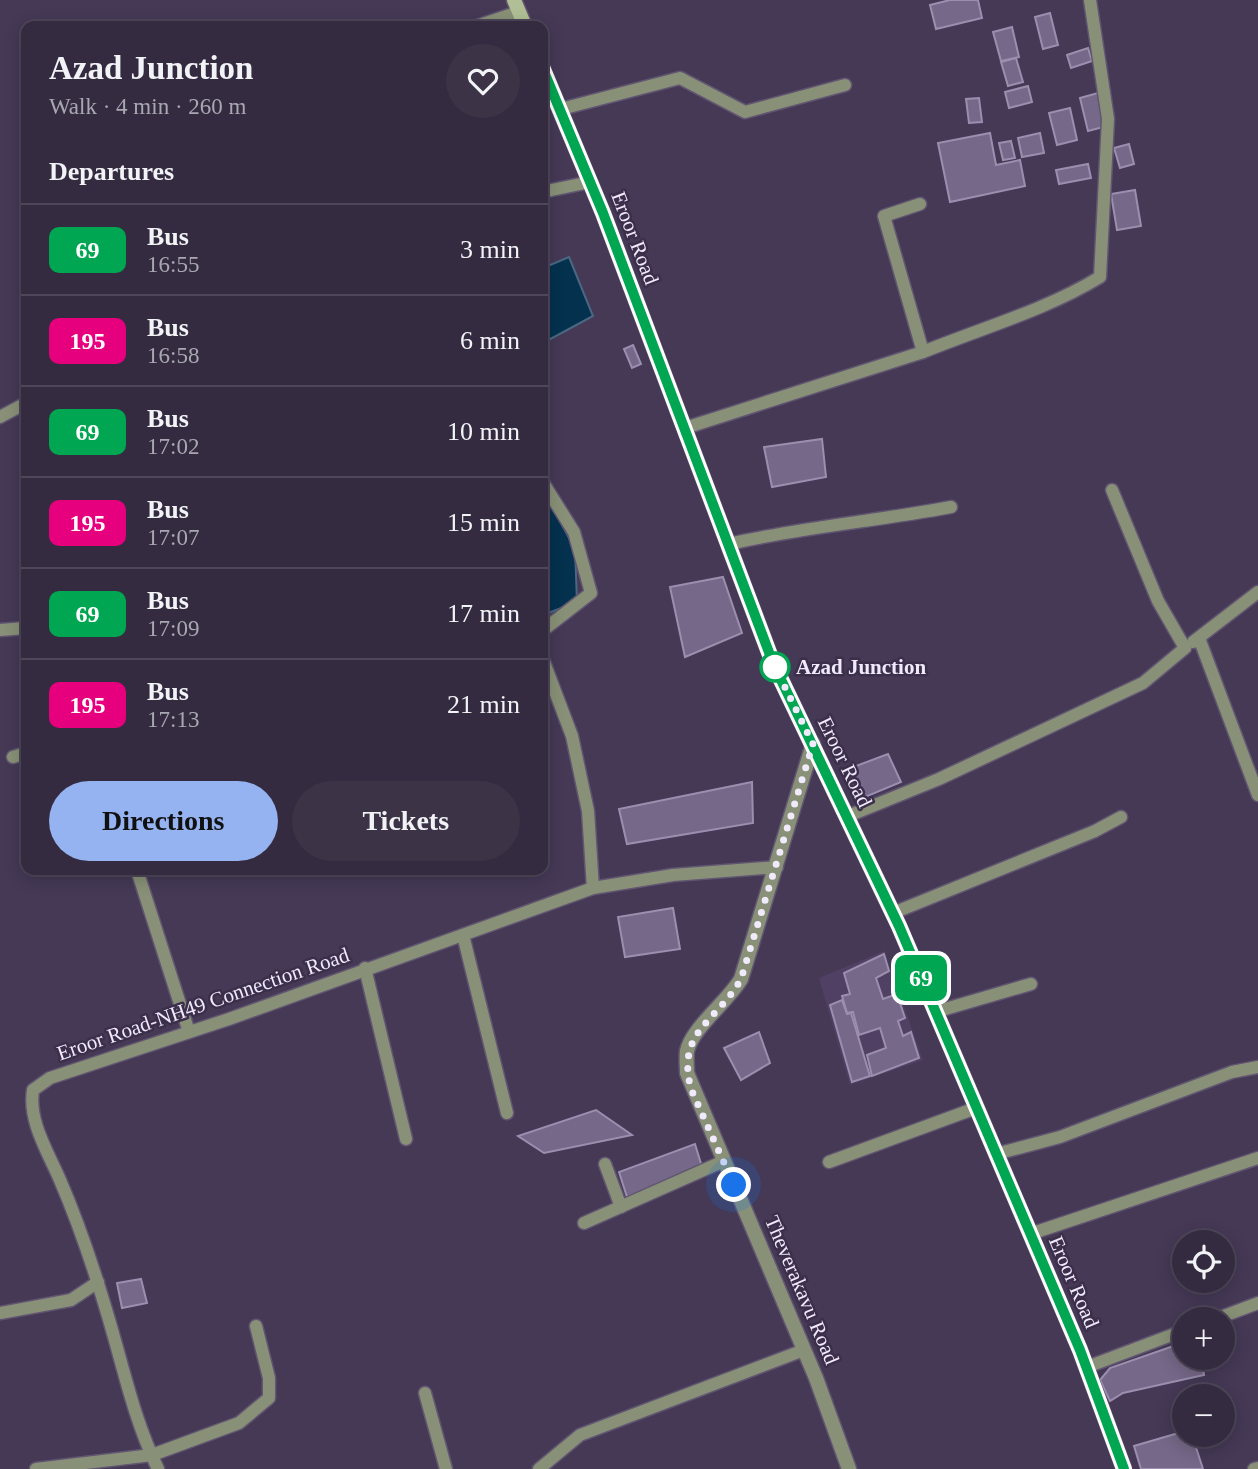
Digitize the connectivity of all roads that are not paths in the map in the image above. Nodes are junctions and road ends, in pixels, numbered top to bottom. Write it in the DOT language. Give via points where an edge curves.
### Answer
graph roads {
  1 [pos="1090,0"];
  2 [pos="516,6"];
  3 [pos="487,21"];
  4 [pos="548,80"];
  5 [pos="845,85"];
  6 [pos="561,109"];
  7 [pos="590,182"];
  8 [pos="548,191"];
  9 [pos="920,204"];
  10 [pos="923,352"];
  11 [pos="21,406"];
  12 [pos="0,416"];
  13 [pos="685,428"];
  14 [pos="1112,490"];
  15 [pos="548,491"];
  16 [pos="951,507"];
  17 [pos="729,544"];
  18 [pos="1258,592"];
  19 [pos="548,626"];
  20 [pos="21,628"];
  21 [pos="0,630"];
  22 [pos="1199,638"];
  23 [pos="1185,648"];
  24 [pos="548,673"];
  25 [pos="813,744"];
  26 [pos="1258,795"];
  27 [pos="848,817"];
  28 [pos="1121,817"];
  29 [pos="777,867"];
  30 [pos="139,875"];
  31 [pos="593,888"];
  32 [pos="893,913"];
  33 [pos="463,935"];
  34 [pos="365,968"];
  35 [pos="1031,984"];
  36 [pos="935,1013"];
  37 [pos="189,1032"];
  38 [pos="1258,1067"];
  39 [pos="976,1108"];
  40 [pos="507,1113"];
  41 [pos="406,1139"];
  42 [pos="996,1154"];
  43 [pos="1258,1158"];
  44 [pos="724,1161"];
  45 [pos="829,1162"];
  46 [pos="605,1164"];
  47 [pos="621,1207"];
  48 [pos="584,1223"];
  49 [pos="1030,1234"];
  50 [pos="98,1282"];
  51 [pos="1258,1303"];
  52 [pos="1235,1312"];
  53 [pos="0,1313"];
  54 [pos="256,1326"];
  55 [pos="1172,1335"];
  56 [pos="804,1350"];
  57 [pos="1087,1367"];
  58 [pos="425,1393"];
  59 [pos="152,1455"];
  60 [pos="36,1469"];
  61 [pos="158,1469"];
  62 [pos="446,1469"];
  63 [pos="539,1469"];
  64 [pos="849,1469"];
  65 [pos="1124,1469"];
  1 -- 10 [label="street" via="1108,119 1100,277 1064,299"];
  2 -- 3 [label="street"];
  4 -- 6 [label="main road, Eroor Road"];
  5 -- 6 [label="street" via="745,112 680,78"];
  6 -- 7 [label="main road, Eroor Road"];
  7 -- 8 [label="street"];
  7 -- 13 [label="main road, Eroor Road"];
  9 -- 10 [label="street" via="884,216"];
  10 -- 13 [label="street"];
  11 -- 12 [label="street"];
  13 -- 17 [label="main road, Eroor Road"];
  14 -- 23 [label="street" via="1158,601"];
  15 -- 19 [label="street" via="574,533 591,593"];
  16 -- 17 [label="street" via="867,523 795,528"];
  17 -- 25 [label="main road, Eroor Road" via="773,663"];
  18 -- 22 [label="street"];
  20 -- 21 [label="street"];
  22 -- 23 [label="street"];
  22 -- 26 [label="street"];
  23 -- 27 [label="street" via="1143,683"];
  24 -- 31 [label="street" via="572,736 588,811"];
  25 -- 27 [label="main road, Eroor Road"];
  25 -- 29 [label="street, Theverakavu Road"];
  27 -- 32 [label="main road, Eroor Road"];
  28 -- 32 [label="street"];
  29 -- 31 [label="street, Eroor Road-NH49 Connection Road" via="673,875"];
  29 -- 44 [label="street, Theverakavu Road" via="741,979 687,1050 691,1089"];
  30 -- 37 [label="street"];
  31 -- 33 [label="street, Eroor Road-NH49 Connection Road"];
  32 -- 36 [label="main road, Eroor Road"];
  33 -- 34 [label="street, Eroor Road-NH49 Connection Road"];
  33 -- 40 [label="street"];
  34 -- 37 [label="street, Eroor Road-NH49 Connection Road"];
  34 -- 41 [label="street"];
  35 -- 36 [label="street"];
  36 -- 39 [label="main road, Eroor Road"];
  37 -- 50 [label="street, Eroor Road-NH49 Connection Road" via="50,1077 33,1090 34,1120"];
  38 -- 42 [label="street" via="1231,1072 1060,1138"];
  39 -- 42 [label="main road, Eroor Road"];
  39 -- 45 [label="street"];
  42 -- 49 [label="main road, Eroor Road"];
  43 -- 49 [label="street"];
  44 -- 47 [label="street"];
  44 -- 56 [label="street, Theverakavu Road"];
  46 -- 47 [label="street"];
  47 -- 48 [label="street"];
  49 -- 57 [label="main road, Eroor Road"];
  50 -- 53 [label="street" via="71,1300"];
  50 -- 59 [label="street, Eroor Road-NH49 Connection Road" via="128,1396"];
  51 -- 52 [label="street"];
  54 -- 59 [label="street" via="269,1378 269,1398 239,1423"];
  55 -- 57 [label="street"];
  56 -- 63 [label="street" via="580,1436"];
  56 -- 64 [label="street, Theverakavu Road"];
  57 -- 65 [label="main road, Eroor Road"];
  58 -- 62 [label="street"];
  59 -- 60 [label="street"];
  59 -- 61 [label="street, Eroor Road-NH49 Connection Road"];
}
